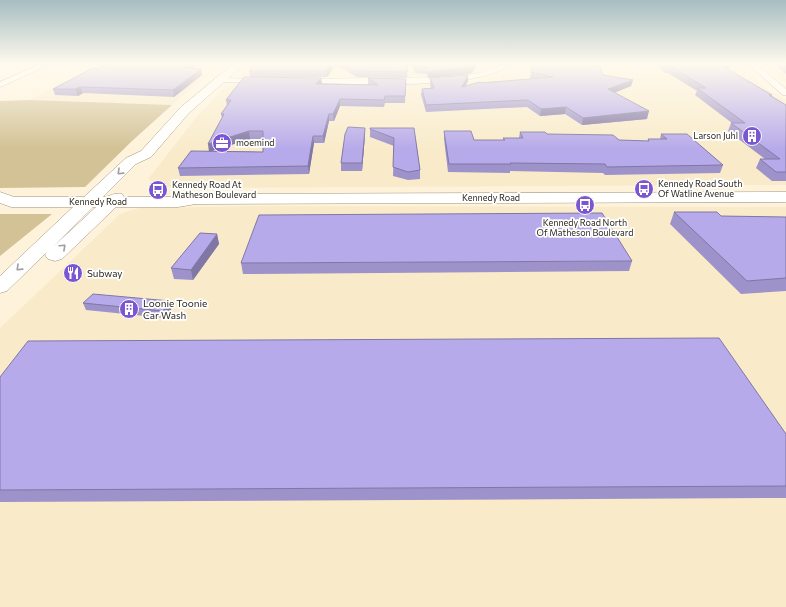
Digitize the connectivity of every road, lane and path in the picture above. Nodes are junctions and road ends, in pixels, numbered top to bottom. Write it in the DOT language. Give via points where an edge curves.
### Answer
graph roads {
  1 [pos="204,92"];
  2 [pos="146,154"];
  3 [pos="112,194"];
  4 [pos="0,197"];
  5 [pos="786,197"];
  6 [pos="0,287"];
  7 [pos="0,296"];
  1 -- 2 [label="street"];
  2 -- 3 [label="street, one-way" via="131,161"];
  2 -- 3 [label="street" via="151,160"];
  3 -- 4 [label="street, Kennedy Road" via="11,202"];
  3 -- 5 [label="street, Kennedy Road" via="178,202 196,199"];
  3 -- 6 [label="street, one-way"];
  7 -- 3 [label="street, one-way" via="22,286"];
}
